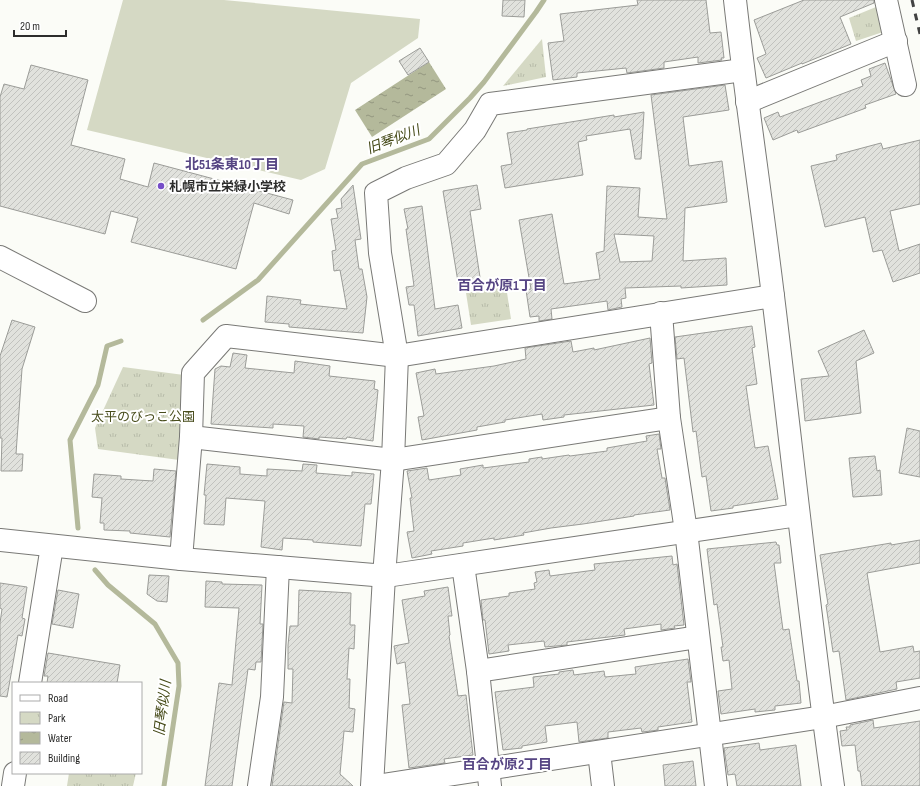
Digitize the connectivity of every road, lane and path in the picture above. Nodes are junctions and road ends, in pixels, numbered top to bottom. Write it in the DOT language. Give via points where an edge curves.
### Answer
graph roads {
  1 [pos="735,0"];
  2 [pos="886,0"];
  3 [pos="896,41"];
  4 [pos="743,70"];
  5 [pos="905,85"];
  6 [pos="747,102"];
  7 [pos="0,257"];
  8 [pos="773,296"];
  9 [pos="84,301"];
  10 [pos="662,313"];
  11 [pos="397,356"];
  12 [pos="669,418"];
  13 [pos="191,437"];
  14 [pos="393,460"];
  15 [pos="798,515"];
  16 [pos="686,531"];
  17 [pos="0,540"];
  18 [pos="52,546"];
  19 [pos="181,559"];
  20 [pos="463,565"];
  21 [pos="278,567"];
  22 [pos="384,576"];
  23 [pos="698,637"];
  24 [pos="478,671"];
  25 [pos="30,682"];
  26 [pos="920,698"];
  27 [pos="823,717"];
  28 [pos="710,735"];
  29 [pos="599,752"];
  30 [pos="15,774"];
  31 [pos="488,777"];
  32 [pos="13,786"];
  33 [pos="259,786"];
  34 [pos="372,786"];
  35 [pos="376,786"];
  36 [pos="603,786"];
  37 [pos="716,786"];
  38 [pos="833,786"];
  1 -- 4 [label="street"];
  2 -- 3 [label="street"];
  3 -- 5 [label="street"];
  3 -- 6 [label="street"];
  4 -- 6 [label="street"];
  4 -- 11 [label="street" via="490,104 475,130 446,164 406,178 376,193 380,254"];
  6 -- 8 [label="street"];
  7 -- 9 [label="street"];
  8 -- 10 [label="street"];
  8 -- 15 [label="street"];
  10 -- 11 [label="street"];
  10 -- 12 [label="street"];
  11 -- 13 [label="street" via="226,336 193,373"];
  11 -- 14 [label="street"];
  12 -- 14 [label="street"];
  12 -- 16 [label="street"];
  13 -- 14 [label="street"];
  13 -- 19 [label="street"];
  14 -- 22 [label="street"];
  15 -- 16 [label="street"];
  15 -- 27 [label="street"];
  16 -- 20 [label="street"];
  16 -- 23 [label="street"];
  17 -- 18 [label="street"];
  18 -- 19 [label="street"];
  18 -- 25 [label="street"];
  19 -- 21 [label="street"];
  20 -- 22 [label="street"];
  20 -- 24 [label="street"];
  21 -- 22 [label="street"];
  21 -- 33 [label="street" via="272,697"];
  22 -- 34 [label="street"];
  23 -- 24 [label="street"];
  23 -- 28 [label="street"];
  24 -- 31 [label="street"];
  26 -- 27 [label="street"];
  27 -- 28 [label="street"];
  27 -- 38 [label="street"];
  28 -- 29 [label="street"];
  28 -- 37 [label="street"];
  29 -- 31 [label="street"];
  29 -- 36 [label="street"];
  30 -- 32 [label="street"];
  31 -- 35 [label="street"];
}
